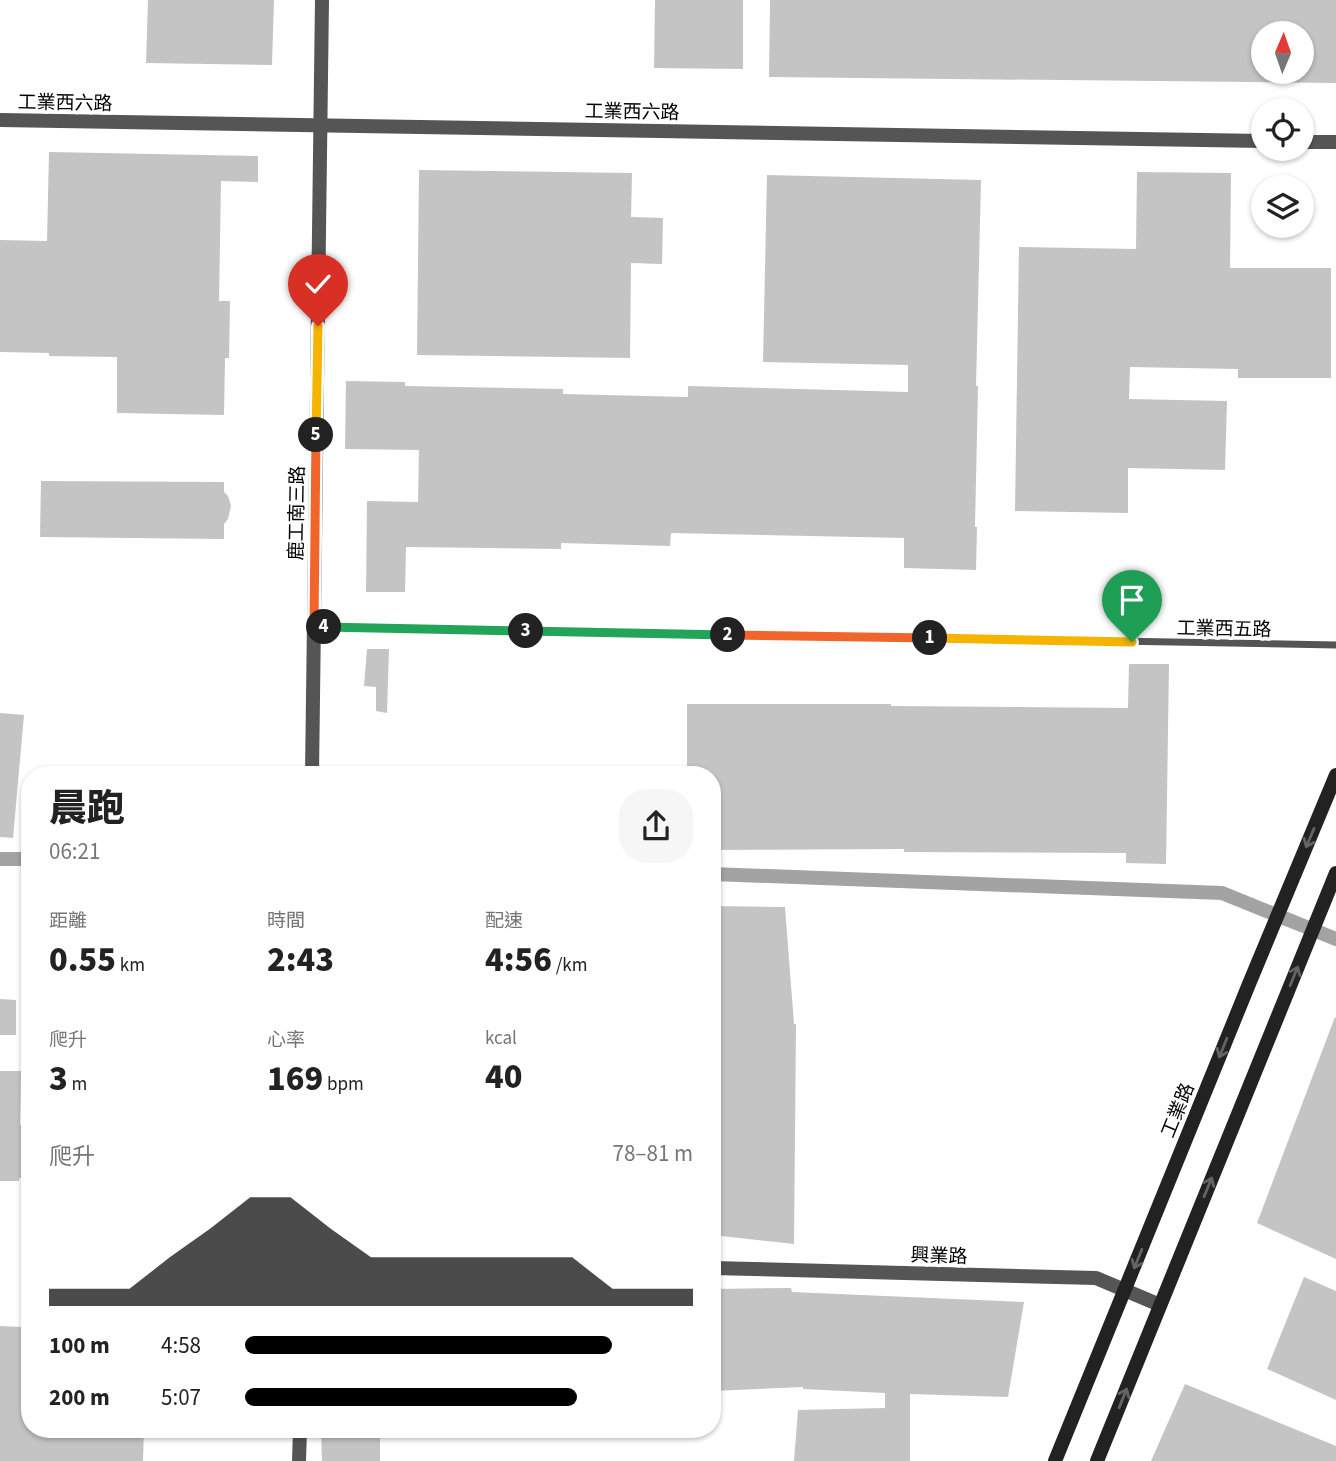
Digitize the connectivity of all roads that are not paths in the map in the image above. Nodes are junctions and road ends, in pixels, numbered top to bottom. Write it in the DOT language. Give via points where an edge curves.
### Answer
graph roads {
  1 [pos="322,0"];
  2 [pos="0,120"];
  3 [pos="321,125"];
  4 [pos="1251,141"];
  5 [pos="1314,142"];
  6 [pos="1336,142"];
  7 [pos="314,627"];
  8 [pos="1336,645"];
  9 [pos="312,766"];
  10 [pos="1336,775"];
  11 [pos="1336,873"];
  12 [pos="721,1268"];
  13 [pos="1125,1291"];
  14 [pos="1160,1305"];
  15 [pos="300,1438"];
  16 [pos="299,1461"];
  17 [pos="1055,1461"];
  18 [pos="1097,1461"];
  1 -- 3 [label="street, 鹿工南三路"];
  2 -- 3 [label="street, 工業西六路"];
  3 -- 4 [label="street, 工業西六路"];
  3 -- 7 [label="street, 鹿工南三路"];
  5 -- 6 [label="street"];
  7 -- 8 [label="lane, 工業西五路"];
  7 -- 9 [label="street, 鹿工南三路"];
  10 -- 13 [label="street, 工業路, one-way"];
  14 -- 11 [label="street, one-way"];
  12 -- 13 [label="street, 興業路" via="1096,1279"];
  13 -- 14 [label="street, 興業路"];
  13 -- 17 [label="street, 工業路"];
  18 -- 14 [label="street, one-way"];
  15 -- 16 [label="street"];
}
